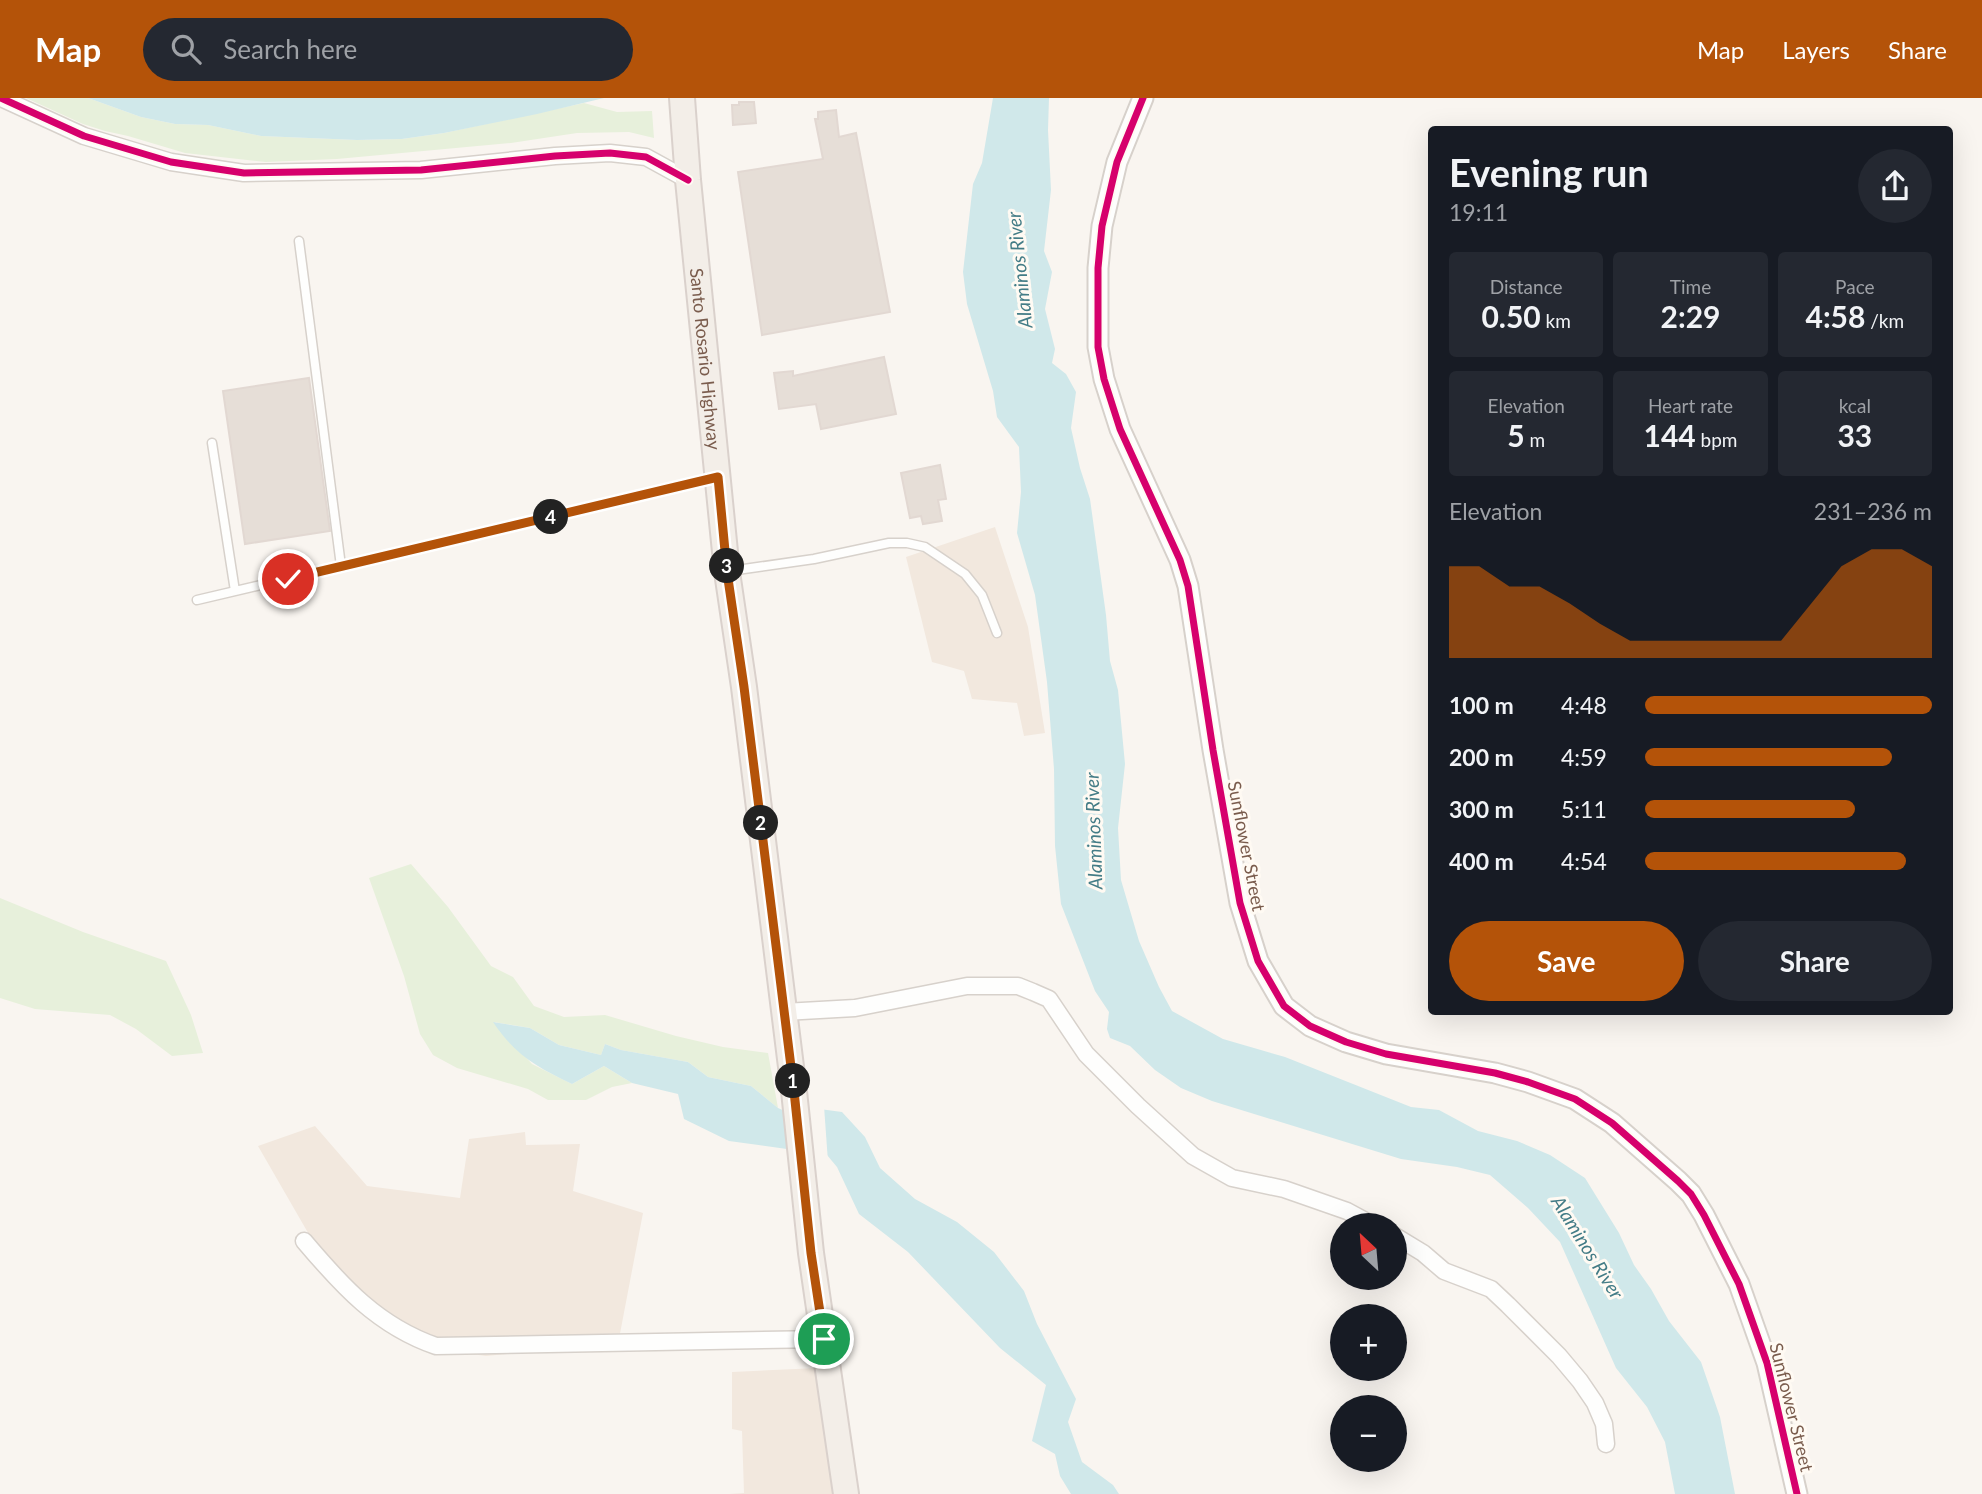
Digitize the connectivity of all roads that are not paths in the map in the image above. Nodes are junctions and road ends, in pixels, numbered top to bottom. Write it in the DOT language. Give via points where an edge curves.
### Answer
graph roads {
  1 [pos="2,98"];
  2 [pos="682,98"];
  3 [pos="1143,98"];
  4 [pos="688,180"];
  5 [pos="299,241"];
  6 [pos="212,443"];
  7 [pos="718,477"];
  8 [pos="341,566"];
  9 [pos="727,572"];
  10 [pos="235,591"];
  11 [pos="197,600"];
  12 [pos="997,633"];
  13 [pos="785,1012"];
  14 [pos="1351,1213"];
  15 [pos="304,1241"];
  16 [pos="1407,1243"];
  17 [pos="824,1339"];
  18 [pos="1606,1444"];
  19 [pos="846,1494"];
  20 [pos="1797,1494"];
  1 -- 4 [label="street" via="83,136 171,162 244,173 421,170 610,153 646,157"];
  2 -- 4 [label="main road, Santo Rosario Highway"];
  3 -- 20 [label="street, Sunflower Street" via="1117,162 1102,226 1098,347 1120,429 1188,586 1240,903 1258,961 1284,1006 1310,1026 1385,1054 1495,1073 1575,1099 1612,1123 1678,1181 1704,1215 1739,1284 1767,1363"];
  4 -- 7 [label="main road, Santo Rosario Highway"];
  5 -- 8 [label="lane"];
  6 -- 10 [label="lane"];
  7 -- 8 [label="lane"];
  7 -- 9 [label="main road, Santo Rosario Highway"];
  8 -- 10 [label="lane"];
  9 -- 12 [label="lane" via="889,543 916,545 965,574 982,595"];
  9 -- 13 [label="main road, Santo Rosario Highway"];
  10 -- 11 [label="lane"];
  13 -- 14 [label="street" via="855,1007 967,986 1018,986 1049,999 1086,1054 1193,1156 1232,1178 1284,1188"];
  13 -- 17 [label="main road, Santo Rosario Highway"];
  15 -- 17 [label="street" via="342,1286 377,1315 410,1337 436,1346"];
  16 -- 18 [label="street" via="1444,1271 1491,1289 1559,1356 1595,1403"];
  17 -- 19 [label="main road, Santo Rosario Highway"];
}
